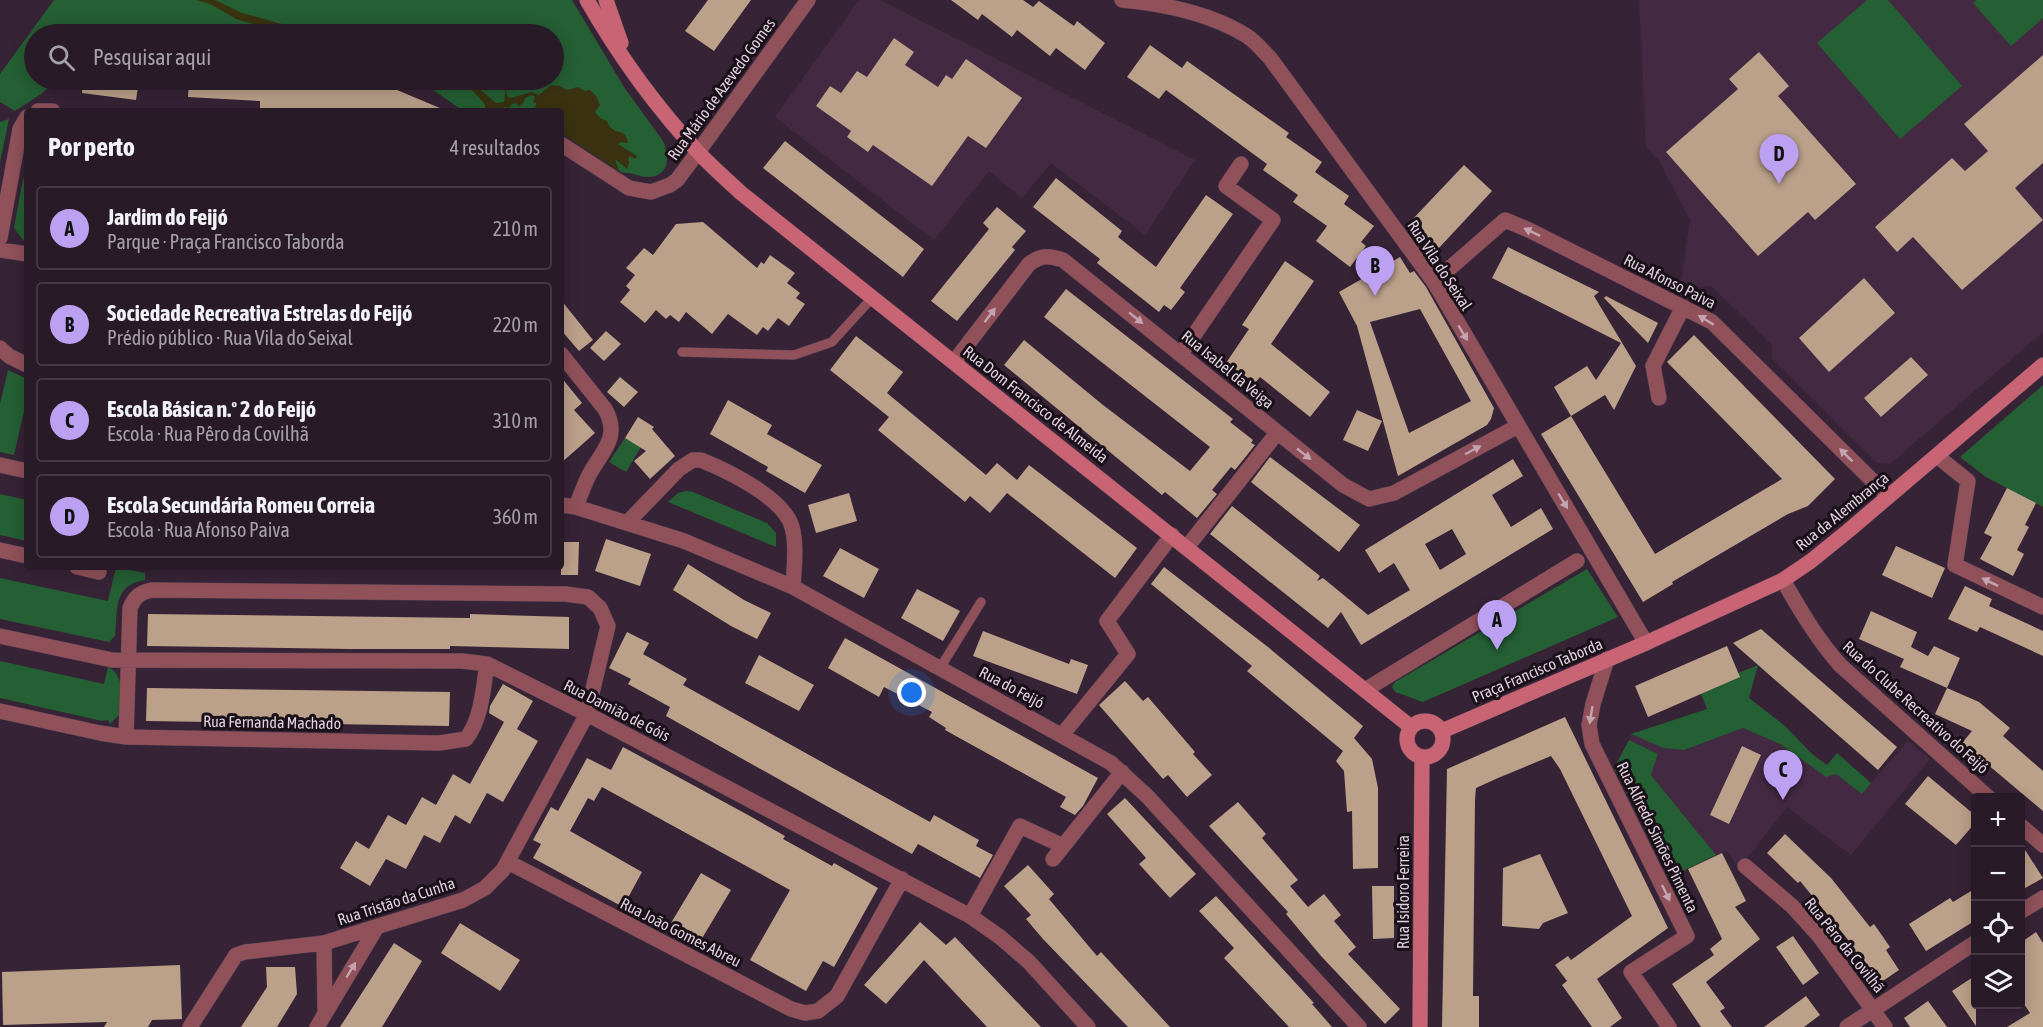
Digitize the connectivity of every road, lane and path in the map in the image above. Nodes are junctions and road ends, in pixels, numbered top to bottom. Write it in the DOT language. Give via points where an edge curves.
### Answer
graph roads {
  1 [pos="587,0"];
  2 [pos="606,0"];
  3 [pos="808,0"];
  4 [pos="1122,0"];
  5 [pos="651,96"];
  6 [pos="24,122"];
  7 [pos="564,146"];
  8 [pos="698,152"];
  9 [pos="1241,165"];
  10 [pos="0,238"];
  11 [pos="0,250"];
  12 [pos="24,254"];
  13 [pos="1434,282"];
  14 [pos="872,298"];
  15 [pos="1683,308"];
  16 [pos="0,348"];
  17 [pos="682,352"];
  18 [pos="1181,354"];
  19 [pos="564,358"];
  20 [pos="954,362"];
  21 [pos="24,364"];
  22 [pos="2041,365"];
  23 [pos="1659,398"];
  24 [pos="1518,426"];
  25 [pos="1277,433"];
  26 [pos="1937,456"];
  27 [pos="0,465"];
  28 [pos="24,470"];
  29 [pos="1888,496"];
  30 [pos="569,506"];
  31 [pos="628,522"];
  32 [pos="1172,535"];
  33 [pos="1187,547"];
  34 [pos="0,550"];
  35 [pos="24,555"];
  36 [pos="1577,561"];
  37 [pos="90,570"];
  38 [pos="99,572"];
  39 [pos="1783,580"];
  40 [pos="793,587"];
  41 [pos="981,602"];
  42 [pos="2043,607"];
  43 [pos="0,636"];
  44 [pos="1646,643"];
  45 [pos="1607,659"];
  46 [pos="129,661"];
  47 [pos="487,664"];
  48 [pos="940,668"];
  49 [pos="1365,690"];
  50 [pos="0,711"];
  51 [pos="587,714"];
  52 [pos="1411,727"];
  53 [pos="1442,730"];
  54 [pos="1062,735"];
  55 [pos="126,737"];
  56 [pos="1422,757"];
  57 [pos="1122,772"];
  58 [pos="1983,793"];
  59 [pos="2025,829"];
  60 [pos="2043,845"];
  61 [pos="1063,846"];
  62 [pos="1053,859"];
  63 [pos="508,862"];
  64 [pos="1745,866"];
  65 [pos="902,879"];
  66 [pos="2043,898"];
  67 [pos="2025,909"];
  68 [pos="970,916"];
  69 [pos="377,927"];
  70 [pos="324,943"];
  71 [pos="1971,945"];
  72 [pos="1873,1009"];
  73 [pos="325,1013"];
  74 [pos="190,1027"];
  75 [pos="317,1027"];
  76 [pos="1088,1027"];
  77 [pos="1359,1027"];
  78 [pos="1420,1027"];
  79 [pos="1669,1027"];
  80 [pos="1846,1027"];
  81 [pos="1885,1027"];
  1 -- 5 [label="main road, Rua Dom Francisco de Almeida"];
  2 -- 5 [label="main road, Rua Dom Francisco de Almeida" via="620,39"];
  3 -- 8 [label="street, Rua Mário de Azevedo Gomes"];
  4 -- 13 [label="street, Rua Vila do Seixal" via="1187,11 1249,37 1294,88"];
  5 -- 8 [label="main road, Rua Dom Francisco de Almeida"];
  6 -- 10 [label="street"];
  7 -- 8 [label="street, Rua Mário de Azevedo Gomes" via="622,184 644,192 658,191 677,180"];
  8 -- 14 [label="main road, Rua Dom Francisco de Almeida" via="741,193"];
  9 -- 18 [label="street" via="1226,186 1273,220"];
  11 -- 12 [label="street"];
  15 -- 13 [label="street, Rua Afonso Paiva, one-way" via="1505,220"];
  13 -- 24 [label="street, Rua Vila do Seixal, one-way"];
  14 -- 17 [label="lane" via="832,342 794,355"];
  14 -- 20 [label="main road, Rua Dom Francisco de Almeida"];
  15 -- 23 [label="street" via="1653,366"];
  29 -- 15 [label="street, Rua Afonso Paiva, one-way" via="1712,322"];
  16 -- 21 [label="street"];
  20 -- 18 [label="street, Rua Isabel da Veiga, one-way" via="1029,264 1049,255 1063,260"];
  18 -- 25 [label="street, Rua Isabel da Veiga"];
  19 -- 30 [label="street" via="605,409 612,428 608,445"];
  20 -- 32 [label="main road, Rua Dom Francisco de Almeida"];
  22 -- 26 [label="main road, Rua da Alembrança"];
  25 -- 24 [label="street, Rua Isabel da Veiga, one-way" via="1343,485 1369,499 1394,493"];
  24 -- 44 [label="street, Rua Vila do Seixal, one-way"];
  25 -- 33 [label="street"];
  26 -- 29 [label="main road, Rua da Alembrança"];
  42 -- 26 [label="street, one-way" via="1955,565 1968,481"];
  27 -- 28 [label="street"];
  29 -- 39 [label="main road, Rua da Alembrança"];
  30 -- 31 [label="street, Rua do Feijó"];
  31 -- 40 [label="street, Rua do Feijó"];
  31 -- 40 [label="street" via="685,464 701,460 769,496 786,513 794,542"];
  32 -- 33 [label="main road, Rua Dom Francisco de Almeida"];
  32 -- 54 [label="street" via="1107,621 1128,654"];
  33 -- 49 [label="main road, Rua Dom Francisco de Almeida"];
  34 -- 35 [label="street"];
  36 -- 49 [label="street"];
  37 -- 38 [label="street"];
  39 -- 44 [label="main road, Rua da Alembrança"];
  39 -- 58 [label="street, Rua do Clube Recreativo do Feijó" via="1813,631 1840,665"];
  40 -- 48 [label="street, Rua do Feijó"];
  41 -- 48 [label="lane"];
  43 -- 46 [label="street, Rua Damião de Góis"];
  44 -- 45 [label="main road, Praça Francisco Taborda"];
  45 -- 53 [label="main road, Praça Francisco Taborda"];
  45 -- 79 [label="street, Rua Alfredo Simões Pimenta, one-way" via="1589,725 1592,744 1687,936 1631,972"];
  46 -- 47 [label="street, Rua Damião de Góis"];
  46 -- 51 [label="street, Rua Tristão da Cunha" via="130,608 141,592 151,590 565,594 588,597 600,608 608,626"];
  46 -- 55 [label="street"];
  47 -- 51 [label="street, Rua Damião de Góis"];
  47 -- 55 [label="street, Rua Fernanda Machado" via="479,712 466,739 439,743"];
  48 -- 54 [label="street, Rua do Feijó"];
  49 -- 52 [label="main road, Rua Dom Francisco de Almeida"];
  50 -- 55 [label="street, Rua Fernanda Machado"];
  51 -- 63 [label="street, Rua Tristão da Cunha"];
  51 -- 65 [label="street, Rua Damião de Góis"];
  52 -- 53 [label="main road" via="1424,720"];
  52 -- 56 [label="main road" via="1408,745"];
  53 -- 56 [label="main road" via="1440,749"];
  54 -- 57 [label="street, Rua do Feijó"];
  56 -- 78 [label="main road, Rua Isidoro Ferreira"];
  57 -- 61 [label="street"];
  57 -- 77 [label="street, Rua do Feijó"];
  59 -- 60 [label="street"];
  61 -- 62 [label="street"];
  61 -- 68 [label="street" via="1020,826"];
  63 -- 65 [label="street, Rua João Gomes Abreu" via="805,1013 818,1011 837,996"];
  63 -- 69 [label="street, Rua Tristão da Cunha" via="485,888 463,900"];
  64 -- 72 [label="street, Rua Pêro da Covilhã" via="1792,906 1820,937"];
  65 -- 68 [label="street, Rua Damião de Góis"];
  66 -- 67 [label="street"];
  68 -- 76 [label="street, Rua Damião de Góis" via="1029,962"];
  69 -- 70 [label="street, Rua Tristão da Cunha"];
  73 -- 69 [label="street, one-way"];
  70 -- 73 [label="street"];
  70 -- 74 [label="street, Rua Tristão da Cunha" via="236,955"];
  71 -- 72 [label="street"];
  72 -- 80 [label="street"];
  72 -- 81 [label="street, Rua Pêro da Covilhã"];
  73 -- 75 [label="street"];
}
